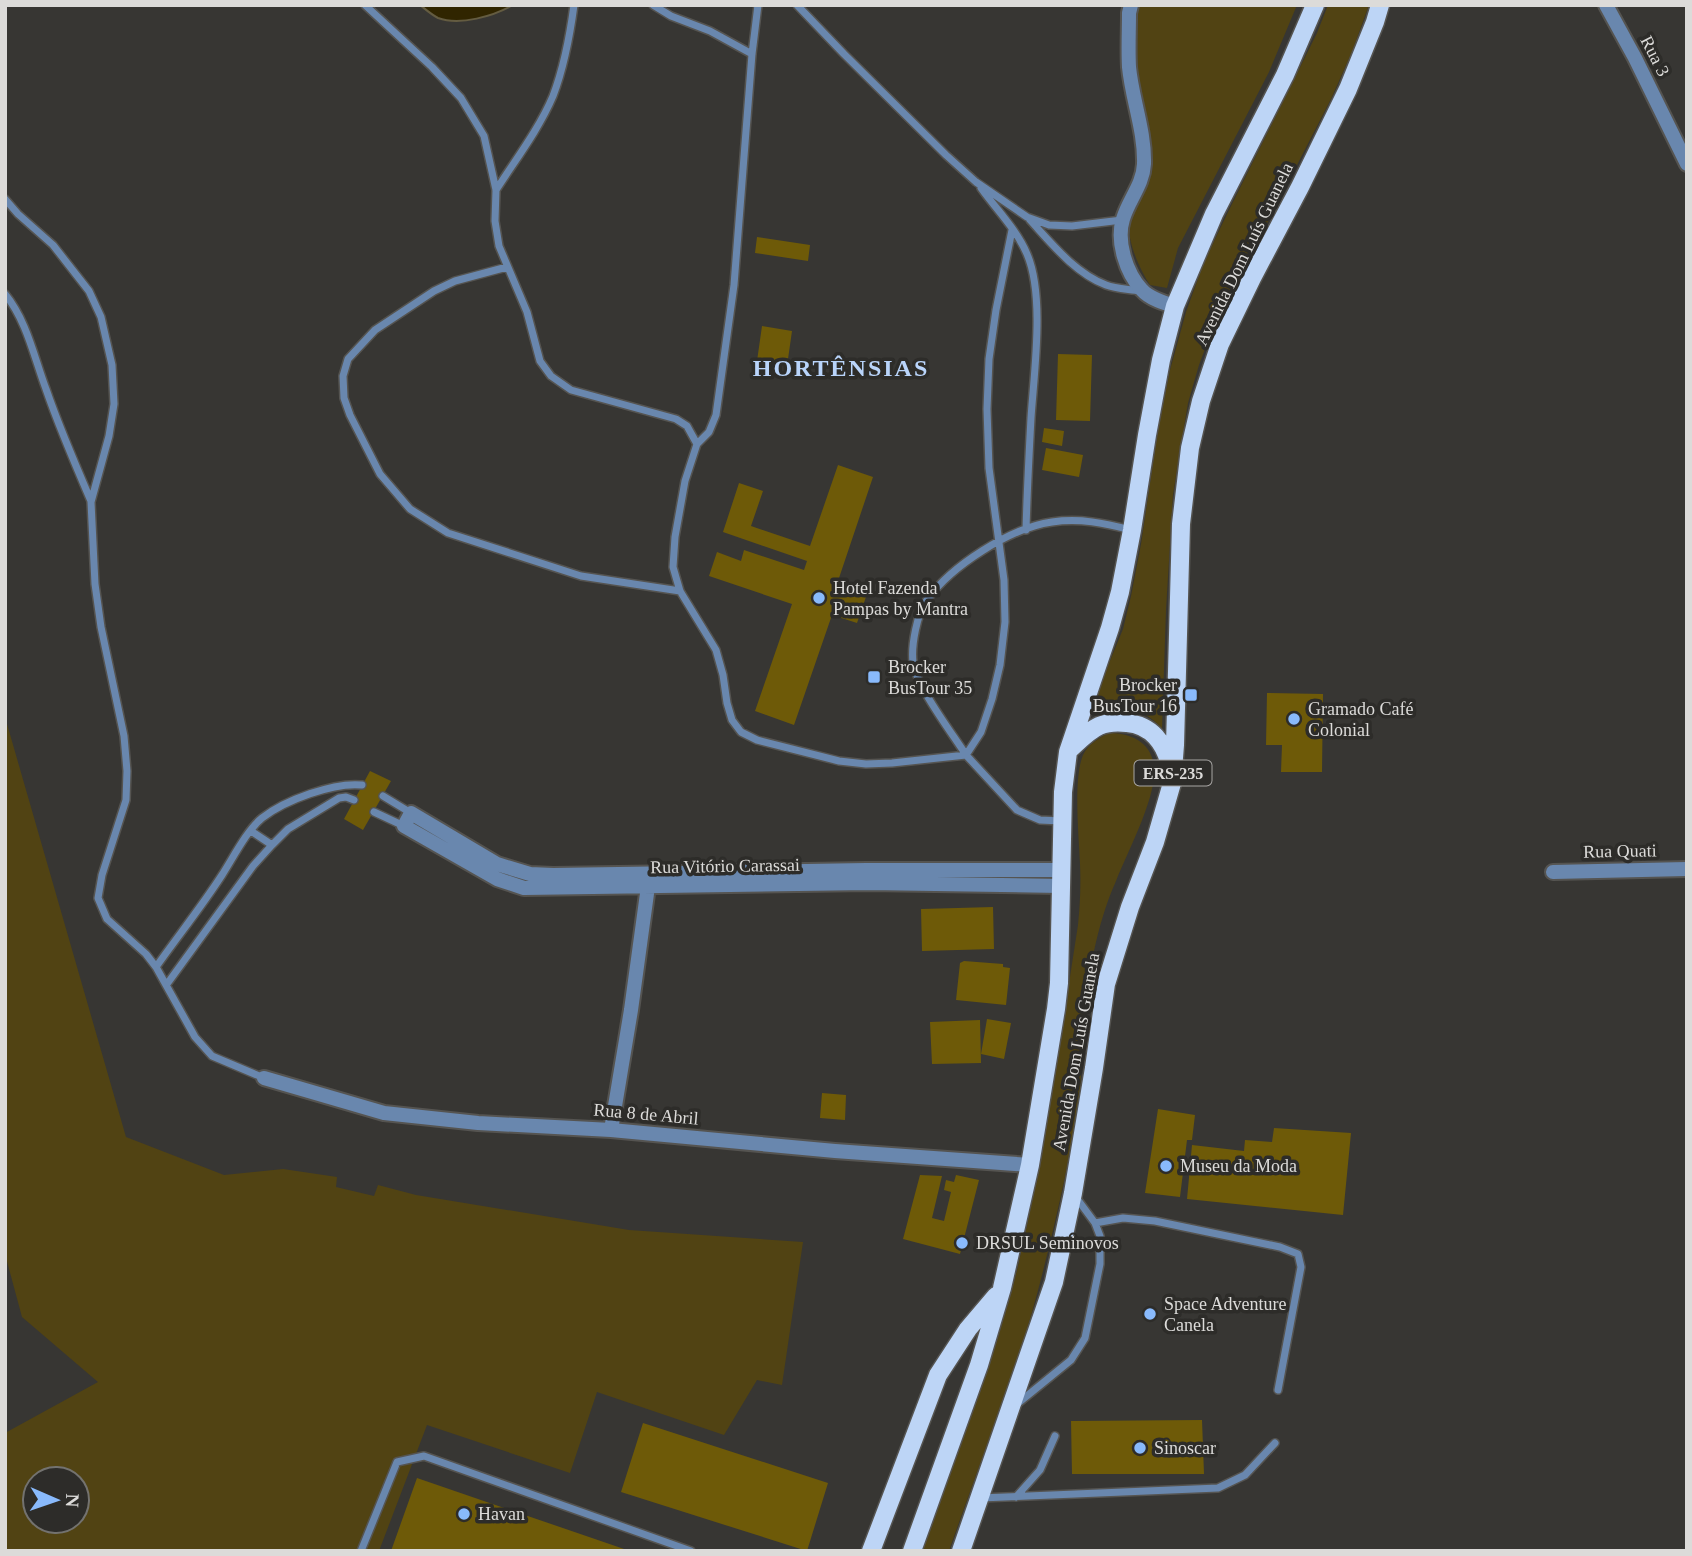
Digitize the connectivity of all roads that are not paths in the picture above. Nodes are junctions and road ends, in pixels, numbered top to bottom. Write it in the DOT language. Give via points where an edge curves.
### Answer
graph roads {
  1 [pos="365,5"];
  2 [pos="574,5"];
  3 [pos="653,5"];
  4 [pos="758,5"];
  5 [pos="797,5"];
  6 [pos="1131,5"];
  7 [pos="1315,5"];
  8 [pos="1380,5"];
  9 [pos="1606,5"];
  10 [pos="752,54"];
  11 [pos="1687,164"];
  12 [pos="976,182"];
  13 [pos="496,190"];
  14 [pos="5,199"];
  15 [pos="1027,217"];
  16 [pos="1123,220"];
  17 [pos="1012,230"];
  18 [pos="507,267"];
  19 [pos="1142,291"];
  20 [pos="5,294"];
  21 [pos="1175,306"];
  22 [pos="697,444"];
  23 [pos="91,502"];
  24 [pos="1026,530"];
  25 [pos="1132,530"];
  26 [pos="999,541"];
  27 [pos="680,591"];
  28 [pos="1068,752"];
  29 [pos="966,755"];
  30 [pos="1172,783"];
  31 [pos="362,785"];
  32 [pos="383,796"];
  33 [pos="354,800"];
  34 [pos="374,811"];
  35 [pos="407,820"];
  36 [pos="1062,821"];
  37 [pos="251,831"];
  38 [pos="272,845"];
  39 [pos="1687,869"];
  40 [pos="1553,872"];
  41 [pos="1062,878"];
  42 [pos="649,880"];
  43 [pos="156,967"];
  44 [pos="167,984"];
  45 [pos="264,1078"];
  46 [pos="611,1130"];
  47 [pos="1030,1166"];
  48 [pos="1073,1193"];
  49 [pos="1095,1223"];
  50 [pos="1002,1288"];
  51 [pos="1278,1390"];
  52 [pos="1011,1408"];
  53 [pos="1055,1436"];
  54 [pos="1275,1443"];
  55 [pos="1016,1497"];
  56 [pos="980,1498"];
  57 [pos="361,1551"];
  58 [pos="691,1551"];
  59 [pos="871,1551"];
  60 [pos="912,1551"];
  61 [pos="961,1551"];
  1 -- 13 [label="lane" via="461,98 484,135"];
  2 -- 13 [label="lane" via="553,95"];
  3 -- 10 [label="lane"];
  4 -- 10 [label="lane"];
  5 -- 12 [label="lane"];
  6 -- 16 [label="street" via="1129,67 1144,163 1141,182"];
  7 -- 21 [label="main road, Avenida Dom Luís Guanela"];
  8 -- 30 [label="main road, Avenida Dom Luís Guanela / ERS-235" via="1348,89 1220,344 1201,401 1181,524"];
  9 -- 11 [label="street, Rua 3"];
  10 -- 22 [label="lane" via="734,285 716,415"];
  12 -- 15 [label="lane"];
  12 -- 17 [label="lane"];
  13 -- 18 [label="lane" via="495,221"];
  14 -- 23 [label="lane" via="53,245 89,291 101,317 112,365 114,404"];
  15 -- 16 [label="lane" via="1049,225 1072,226"];
  15 -- 19 [label="lane" via="1086,274 1108,286"];
  16 -- 19 [label="street" via="1121,241 1126,260"];
  17 -- 24 [label="lane" via="1027,253 1035,283"];
  17 -- 26 [label="lane" via="989,359 989,468"];
  18 -- 22 [label="lane" via="527,312 540,361 551,376 570,390 676,419 687,426"];
  18 -- 27 [label="lane" via="434,291 375,330 348,359 344,398 380,474 410,509 447,533 581,576"];
  19 -- 21 [label="street"];
  20 -- 23 [label="lane" via="29,339"];
  21 -- 25 [label="main road, Avenida Dom Luís Guanela" via="1161,360"];
  22 -- 27 [label="lane" via="675,537 673,567"];
  23 -- 43 [label="lane" via="101,627 127,771 124,808 98,898 107,919"];
  24 -- 25 [label="lane" via="1071,520"];
  24 -- 26 [label="lane"];
  25 -- 28 [label="main road, Avenida Dom Luís Guanela" via="1110,628"];
  26 -- 29 [label="lane" via="1005,622 1000,665 981,732"];
  26 -- 29 [label="lane" via="953,572 925,602 914,632 913,663 922,688"];
  27 -- 29 [label="lane" via="716,650 732,720 741,732 839,761 866,764"];
  28 -- 30 [label="main road" via="1100,726 1137,724 1154,733 1165,748"];
  28 -- 36 [label="main road, Avenida Dom Luís Guanela"];
  29 -- 36 [label="lane" via="1017,810 1040,820"];
  30 -- 48 [label="main road, Avenida Dom Luís Guanela / ERS-235" via="1106,984"];
  31 -- 37 [label="lane" via="349,783 285,802"];
  32 -- 35 [label="lane"];
  33 -- 38 [label="lane" via="339,798 288,829"];
  34 -- 35 [label="lane"];
  35 -- 42 [label="street, Rua Vitório Carassai" via="497,864 530,874"];
  36 -- 41 [label="main road, Avenida Dom Luís Guanela"];
  37 -- 38 [label="lane"];
  37 -- 43 [label="lane"];
  38 -- 44 [label="lane"];
  39 -- 40 [label="street, Rua Quati"];
  41 -- 42 [label="street, Rua Vitório Carassai" via="866,870"];
  41 -- 47 [label="main road, Avenida Dom Luís Guanela" via="1057,996"];
  42 -- 46 [label="street"];
  43 -- 44 [label="lane"];
  44 -- 45 [label="lane" via="195,1037 212,1056"];
  45 -- 46 [label="street, Rua 8 de Abril" via="384,1113"];
  46 -- 47 [label="street, Rua 8 de Abril"];
  47 -- 50 [label="main road, Avenida Dom Luís Guanela"];
  48 -- 49 [label="lane"];
  48 -- 52 [label="main road, Avenida Dom Luís Guanela / ERS-235" via="1054,1282"];
  49 -- 51 [label="lane" via="1123,1218 1155,1221 1298,1254 1301,1267"];
  49 -- 52 [label="lane" via="1100,1264 1085,1338 1071,1360"];
  50 -- 59 [label="main road" via="938,1375"];
  50 -- 60 [label="main road, Avenida Dom Luís Guanela"];
  52 -- 56 [label="main road, Avenida Dom Luís Guanela / ERS-235"];
  53 -- 55 [label="lane" via="1040,1470"];
  54 -- 55 [label="lane" via="1245,1475 1218,1488"];
  55 -- 56 [label="lane"];
  56 -- 61 [label="main road, Avenida Dom Luís Guanela / ERS-235"];
  57 -- 58 [label="lane" via="397,1462 424,1457"];
}
